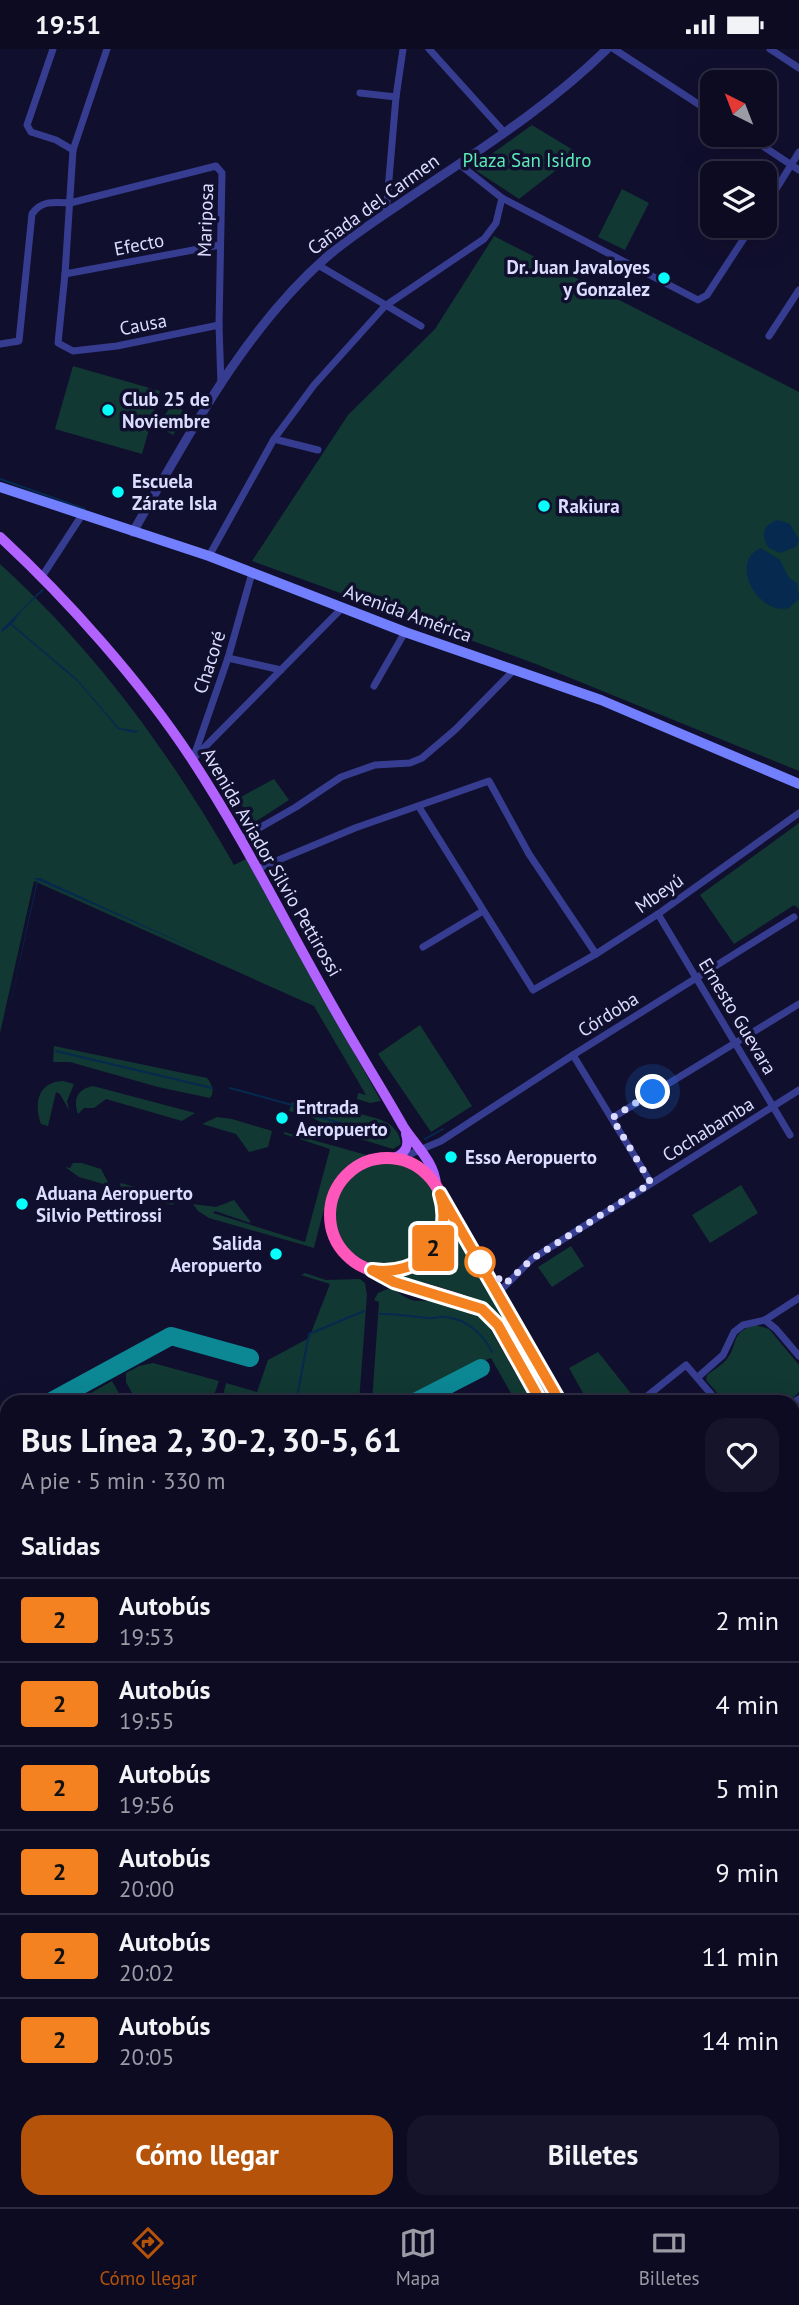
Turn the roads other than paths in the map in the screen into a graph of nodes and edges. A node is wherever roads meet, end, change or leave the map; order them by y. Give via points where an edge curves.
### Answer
1 (53, 49) edge
2 (107, 49) edge
3 (403, 49) edge
4 (429, 49) edge
5 (607, 49) edge
6 (614, 49) edge
7 (770, 49) edge
8 (799, 68) edge
9 (360, 93) dead end
10 (396, 97) junction
11 (700, 105) edge
12 (504, 132) junction
13 (764, 147) edge
14 (73, 150) junction
15 (799, 152) edge
16 (459, 164) junction
17 (795, 167) edge
18 (777, 191) edge
19 (502, 198) junction
20 (70, 203) junction
21 (386, 213) junction
22 (744, 238) edge
23 (220, 245) junction
24 (318, 265) junction
25 (65, 274) junction
26 (799, 290) edge
27 (385, 306) junction
28 (219, 325) junction
29 (421, 326) dead end
30 (769, 336) dead end
31 (0, 344) edge
32 (221, 385) junction
33 (274, 439) junction
34 (318, 450) dead end
35 (0, 487) edge
36 (82, 515) junction
37 (132, 532) junction
38 (0, 537) edge
39 (209, 556) junction
40 (252, 573) junction
41 (41, 578) junction
42 (343, 607) junction
43 (405, 632) junction
44 (228, 657) junction
45 (281, 670) junction
46 (514, 670) junction
47 (374, 685) dead end
48 (192, 760) junction
49 (799, 784) edge
50 (419, 807) junction
51 (799, 813) edge
52 (240, 839) junction
53 (257, 869) junction
54 (483, 911) junction
55 (658, 914) junction
56 (794, 917) dead end
57 (423, 947) dead end
58 (596, 954) junction
59 (697, 978) junction
60 (799, 1004) edge
61 (736, 1041) junction
62 (573, 1055) junction
63 (799, 1090) edge
64 (774, 1106) junction
65 (612, 1118) junction
66 (404, 1128) junction
67 (790, 1135) dead end
68 (441, 1141) junction
69 (421, 1151) junction
70 (395, 1159) junction
71 (431, 1169) junction
72 (651, 1183) junction
73 (438, 1189) junction
74 (372, 1270) junction
75 (498, 1293) junction
76 (799, 1298) edge
77 (765, 1320) junction
78 (799, 1356) edge
79 (698, 1377) junction
80 (537, 1395) edge
81 (556, 1395) edge
82 (648, 1395) edge
83 (712, 1395) edge

1 - 14 street via 27,125 31,132
2 - 14 street
3 - 10 street
4 - 12 street
5 - 12 street, Cañada del Carmen
6 - 11 street
7 - 8 street
9 - 10 street
10 - 21 street
12 - 16 street, Cañada del Carmen
13 - 17 street
14 - 20 street
15 - 17 street
16 - 19 street
16 - 21 street, Cañada del Carmen
17 - 18 street
19 - 22 street via 698,300 707,296
19 - 27 street via 496,223 484,239
20 - 23 street, Mariposa via 216,166 222,173
20 - 25 street
20 - 31 street via 40,204 32,214 19,341
21 - 24 street, Cañada del Carmen
23 - 25 street, Efecto
23 - 28 street, Mariposa
24 - 27 street
24 - 32 street, Cañada del Carmen via 285,300
25 - 28 street, Causa via 58,344 73,351
26 - 30 street
27 - 29 street
27 - 33 street via 314,385
28 - 32 street, Mariposa
32 - 37 street, Cañada del Carmen
33 - 34 street
33 - 39 street
35 - 36 main road, Avenida América
36 - 37 main road, Avenida América
36 - 41 street
37 - 39 main road, Avenida América
38 - 41 main road, Avenida Aviador Silvio Pettirossi
39 - 40 main road, Avenida América
40 - 42 main road, Avenida América
40 - 44 street, Chacoré
41 - 48 main road, Avenida Aviador Silvio Pettirossi via 125,671
42 - 43 main road, Avenida América
42 - 45 street
43 - 46 main road, Avenida América
43 - 47 street
44 - 45 street
44 - 48 street, Chacoré
45 - 48 street
46 - 49 main road, Avenida América via 613,705
46 - 52 street via 422,758 375,765 341,777
48 - 52 main road, Avenida Aviador Silvio Pettirossi
50 - 53 street
50 - 54 street
50 - 58 street via 489,782 529,854
51 - 55 street, Mbeyú
52 - 53 main road, Avenida Aviador Silvio Pettirossi
53 - 66 main road, Avenida Aviador Silvio Pettirossi
54 - 57 street
54 - 58 street, Mbeyú via 532,990
55 - 58 street, Mbeyú
55 - 59 street, Ernesto Guevara
56 - 59 street, Córdoba
59 - 61 street, Ernesto Guevara
59 - 62 street, Córdoba
60 - 61 street
61 - 64 street, Ernesto Guevara
61 - 65 street
62 - 65 street
62 - 68 street, Córdoba
63 - 64 street, Cochabamba
64 - 67 street, Ernesto Guevara
64 - 72 street, Cochabamba
65 - 72 street
66 - 69 main road, Avenida Aviador Silvio Pettirossi
66 - 70 main road via 407,1147
68 - 69 street, Córdoba
68 - 71 street via 431,1156
69 - 70 street, Córdoba
69 - 71 main road, Avenida Aviador Silvio Pettirossi
70 - 73 highway via 418,1167
70 - 74 highway via 376,1160 352,1171 342,1180 331,1205 337,1242 354,1262
71 - 73 main road, Avenida Aviador Silvio Pettirossi
72 - 75 street, Cochabamba via 532,1259
73 - 74 highway via 442,1230 427,1256 401,1270
73 - 75 highway, Avenida Aviador Silvio Pettirossi
74 - 80 highway via 394,1282 482,1309 498,1325
75 - 81 highway, Avenida Aviador Silvio Pettirossi
76 - 77 street
77 - 78 street
77 - 79 street via 750,1322 734,1332 723,1355
79 - 82 street via 690,1367 682,1366
79 - 83 street

